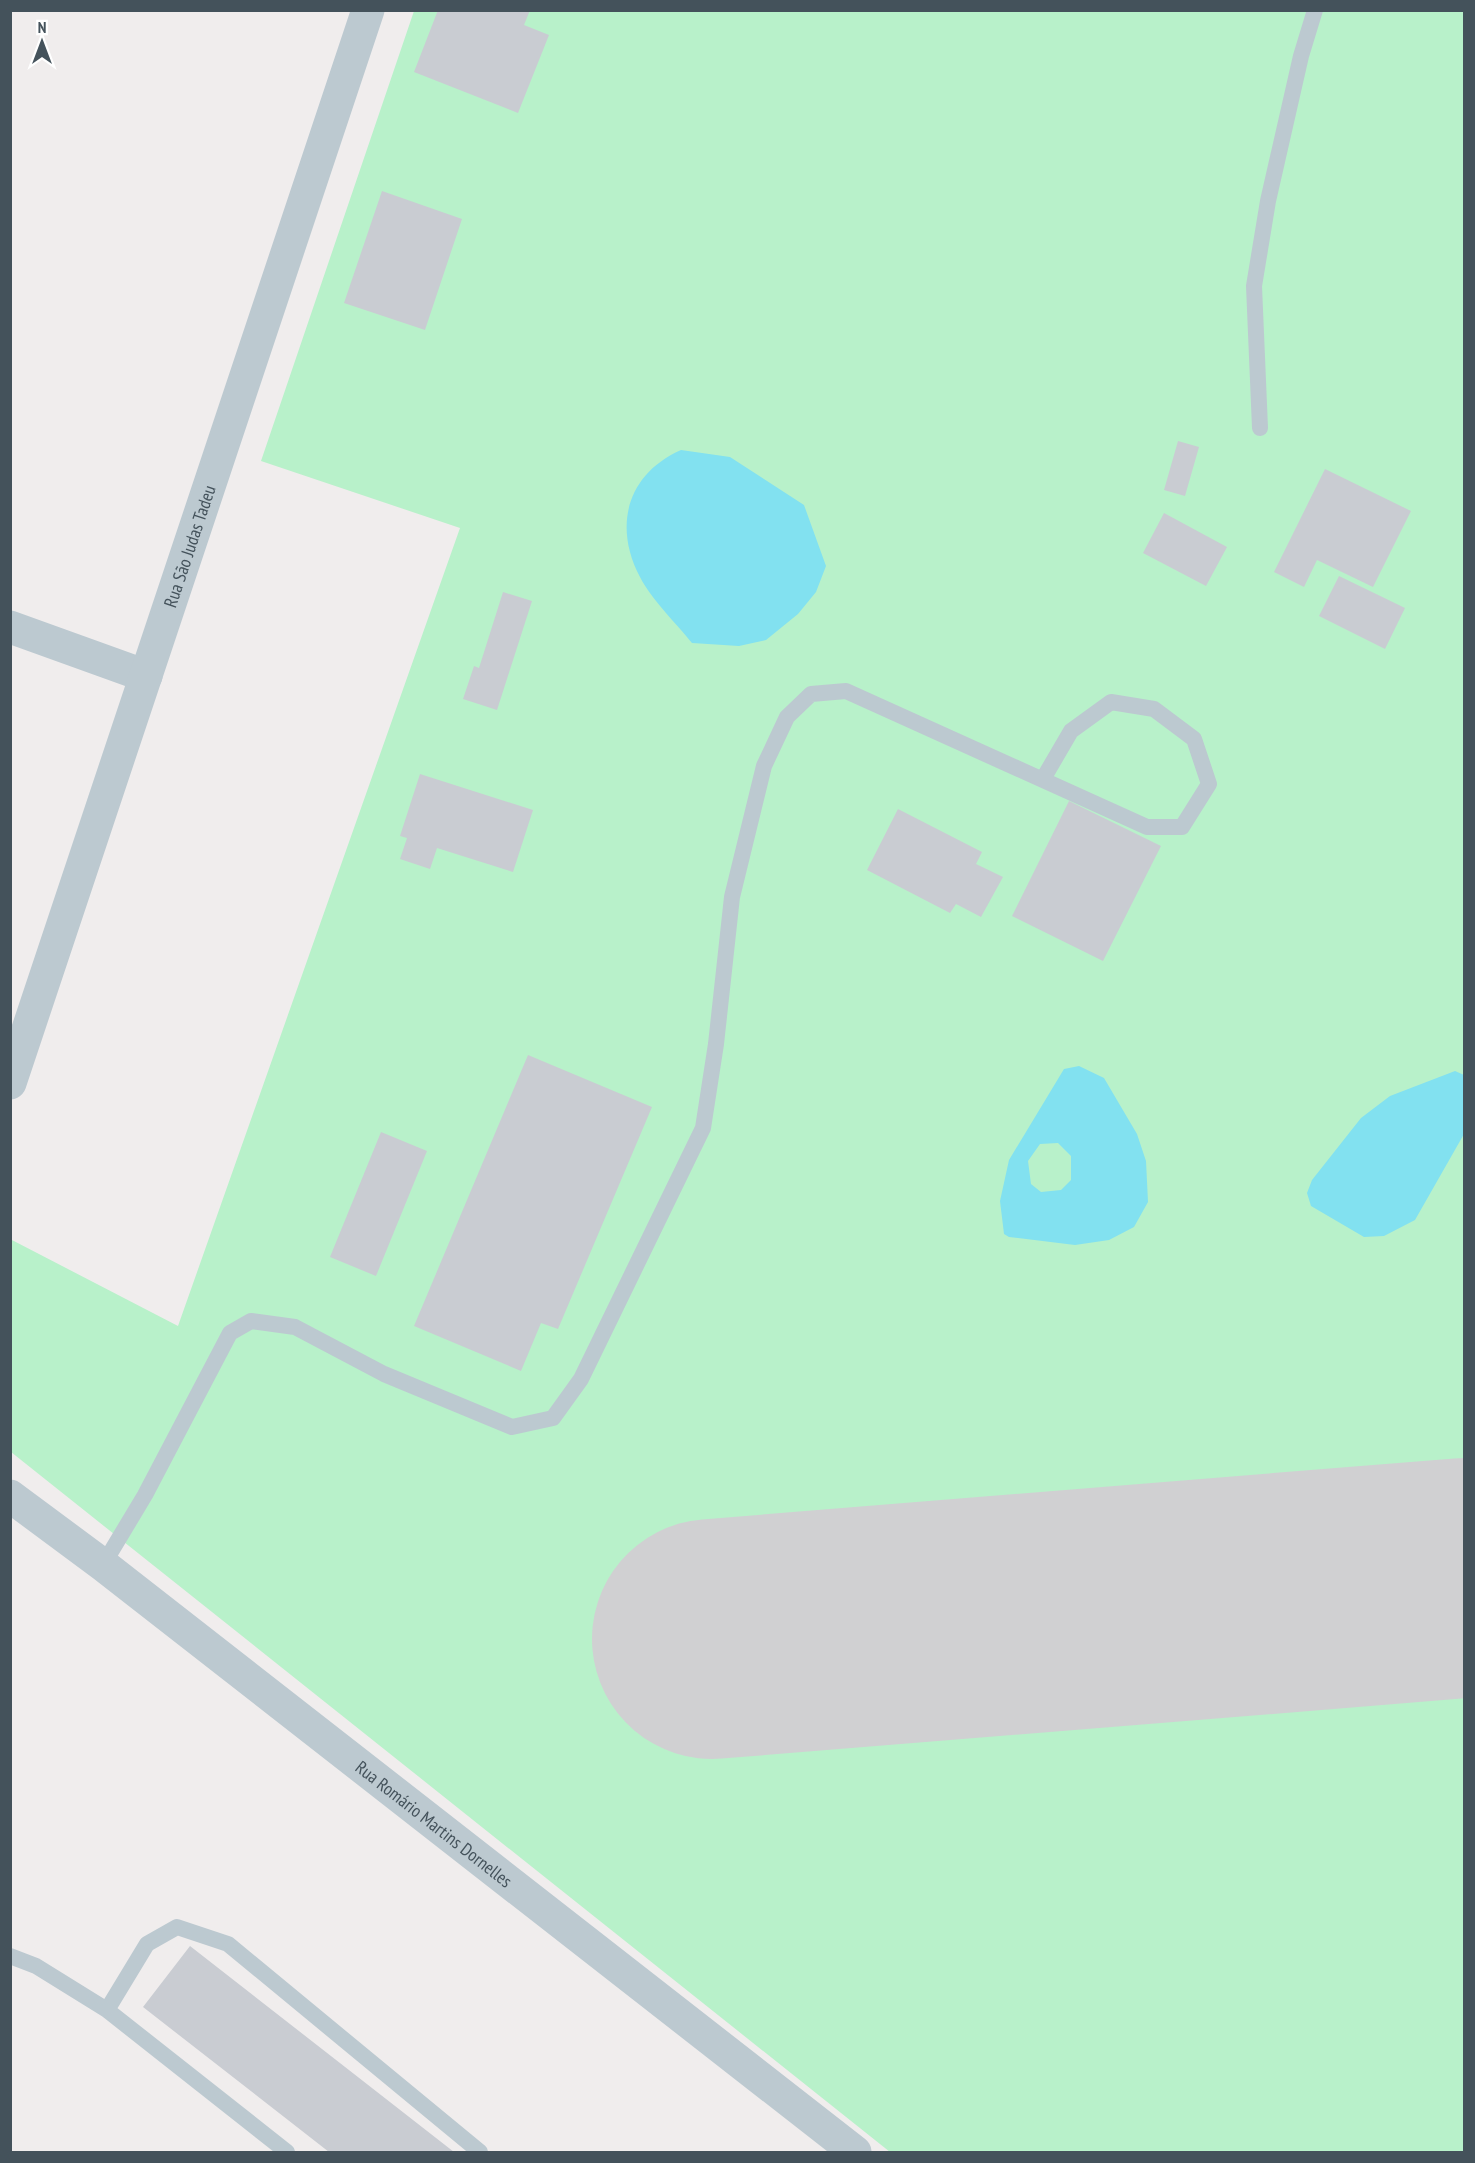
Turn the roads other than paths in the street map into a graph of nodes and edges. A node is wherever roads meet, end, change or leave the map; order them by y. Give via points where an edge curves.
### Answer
1 (368, 10) edge
2 (1315, 10) edge
3 (1260, 428) dead end
4 (10, 627) edge
5 (146, 676) junction
6 (1043, 779) junction
7 (10, 1083) edge
8 (10, 1496) edge
9 (103, 1565) junction
10 (10, 1956) edge
11 (107, 2010) junction
12 (287, 2152) edge
13 (480, 2152) edge
14 (855, 2152) edge

1 - 5 street, Rua São Judas Tadeu
2 - 3 lane via 1268,201 1254,286
4 - 5 street
5 - 7 street, Rua São Judas Tadeu
6 - 6 lane via 1147,827 1182,827 1209,784 1194,739 1155,709 1111,702 1071,731
6 - 9 lane via 846,691 811,694 787,717 764,766 732,897 703,1128 581,1379 553,1419 512,1427 384,1374 295,1327 250,1321 230,1333 145,1496
8 - 9 street, Rua Romário Martins Dornelles
9 - 14 street, Rua Romário Martins Dornelles
10 - 11 lane via 36,1966
11 - 12 lane
11 - 13 lane via 147,1944 177,1927 228,1944

